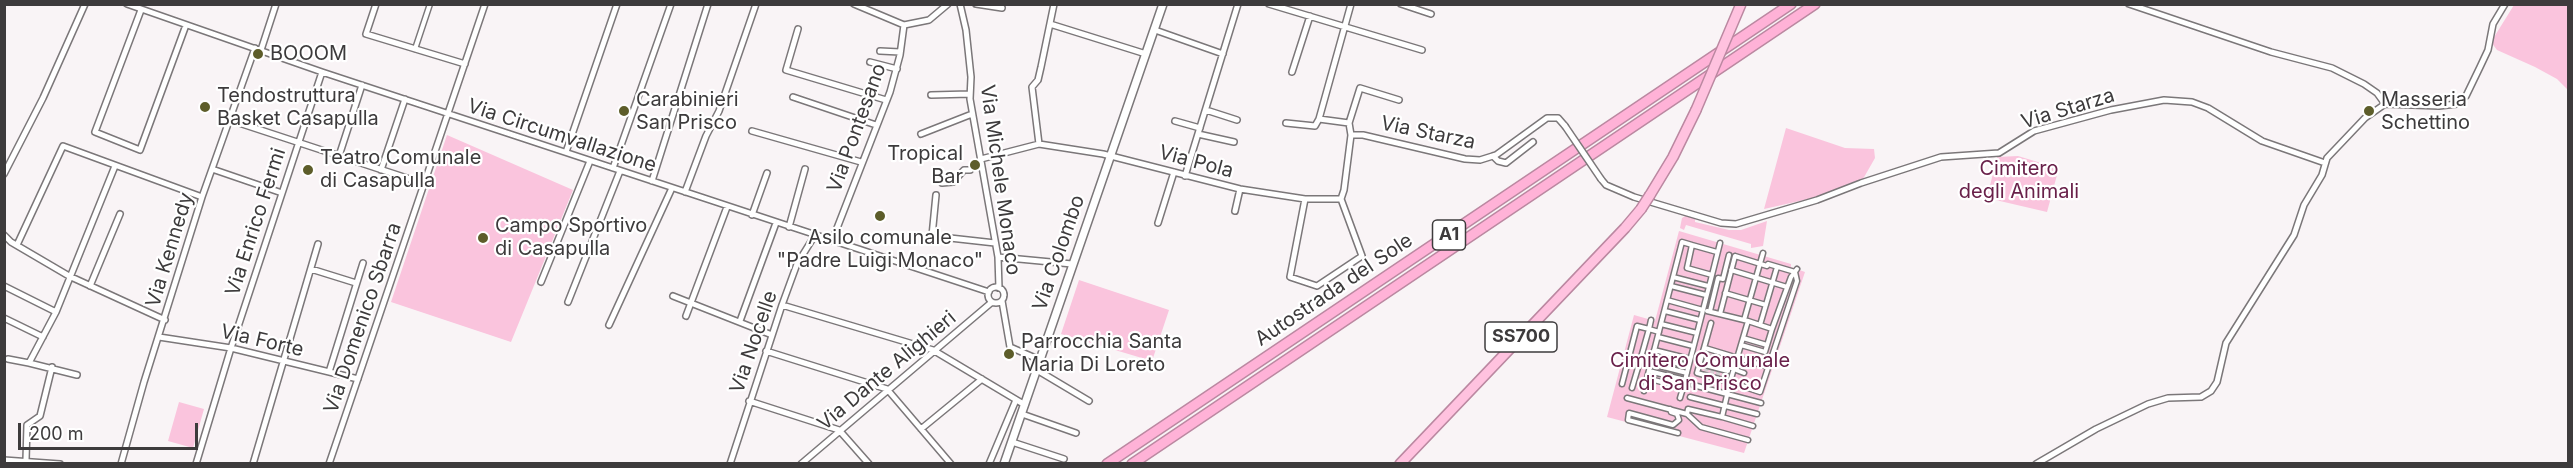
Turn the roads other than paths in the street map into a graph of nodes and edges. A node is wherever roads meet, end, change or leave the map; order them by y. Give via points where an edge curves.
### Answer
1 (85, 4) edge
2 (127, 4) edge
3 (276, 4) edge
4 (376, 4) edge
5 (430, 4) edge
6 (484, 4) edge
7 (617, 4) edge
8 (671, 4) edge
9 (708, 4) edge
10 (756, 4) edge
11 (854, 4) edge
12 (948, 4) edge
13 (960, 4) edge
14 (976, 4) edge
15 (1054, 4) edge
16 (1163, 4) edge
17 (1238, 4) edge
18 (1269, 4) edge
19 (1351, 4) edge
20 (1401, 4) edge
21 (1741, 4) edge
22 (1791, 4) edge
23 (1815, 4) edge
24 (2129, 4) edge
25 (2505, 4) edge
26 (1002, 8) dead end
27 (141, 10) junction
28 (1431, 14) dead end
29 (1310, 16) junction
30 (1050, 24) junction
31 (186, 25) junction
32 (904, 25) junction
33 (1345, 26) junction
34 (798, 29) dead end
35 (1155, 30) junction
36 (258, 49) junction
37 (415, 49) junction
38 (1422, 50) dead end
39 (880, 51) dead end
40 (900, 52) junction
41 (1146, 54) junction
42 (1223, 54) junction
43 (870, 62) dead end
44 (465, 64) junction
45 (897, 69) junction
46 (322, 72) junction
47 (1292, 72) dead end
48 (362, 85) junction
49 (970, 94) junction
50 (932, 95) dead end
51 (793, 97) dead end
52 (405, 99) junction
53 (886, 100) junction
54 (1399, 100) dead end
55 (2385, 104) junction
56 (1206, 110) junction
57 (449, 114) junction
58 (972, 114) junction
59 (1319, 119) junction
60 (230, 120) junction
61 (1237, 120) dead end
62 (1175, 122) dead end
63 (1286, 123) dead end
64 (1349, 123) junction
65 (876, 125) junction
66 (752, 131) dead end
67 (1199, 131) junction
68 (921, 134) dead end
69 (1351, 135) junction
70 (1234, 142) dead end
71 (1533, 142) dead end
72 (298, 143) junction
73 (1039, 144) junction
74 (566, 152) junction
75 (339, 156) junction
76 (1493, 156) junction
77 (1109, 157) junction
78 (981, 159) junction
79 (590, 161) junction
80 (861, 162) junction
81 (2325, 163) junction
82 (115, 166) junction
83 (612, 168) junction
84 (212, 169) junction
85 (805, 169) dead end
86 (381, 170) junction
87 (970, 170) tunnel mouth
88 (620, 171) junction
89 (1174, 172) junction
90 (767, 173) dead end
91 (4, 174) edge
92 (1185, 176) junction
93 (652, 181) junction
94 (942, 183) dead end
95 (425, 184) junction
96 (672, 188) junction
97 (1240, 189) junction
98 (685, 192) junction
99 (282, 193) junction
100 (936, 195) dead end
101 (202, 197) junction
102 (1341, 198) junction
103 (1305, 199) junction
104 (727, 207) junction
105 (1235, 211) dead end
106 (120, 214) dead end
107 (752, 215) junction
108 (776, 223) junction
109 (1158, 223) dead end
110 (789, 227) junction
111 (4, 235) edge
112 (814, 235) junction
113 (832, 241) junction
114 (995, 243) junction
115 (1720, 243) dead end
116 (318, 244) dead end
117 (17, 245) junction
118 (1692, 245) junction
119 (1718, 252) junction
120 (1763, 253) dead end
121 (1729, 255) dead end
122 (998, 257) junction
123 (363, 263) dead end
124 (1072, 264) junction
125 (1759, 264) junction
126 (1676, 265) junction
127 (1777, 267) junction
128 (1687, 268) junction
129 (311, 269) junction
130 (1731, 270) junction
131 (1796, 270) junction
132 (1712, 274) junction
133 (69, 276) junction
134 (1673, 277) junction
135 (1756, 277) junction
136 (541, 282) dead end
137 (1773, 282) junction
138 (356, 283) junction
139 (4, 286) edge
140 (90, 286) junction
141 (1671, 286) junction
142 (1708, 286) junction
143 (1787, 287) junction
144 (999, 288) junction
145 (989, 292) junction
146 (1725, 293) junction
147 (1706, 294) junction
148 (674, 296) dead end
149 (1667, 300) junction
150 (1749, 300) junction
151 (1002, 301) junction
152 (568, 302) dead end
153 (691, 302) junction
154 (992, 302) junction
155 (1766, 304) junction
156 (782, 305) junction
157 (1665, 311) junction
158 (1706, 311) junction
159 (56, 312) junction
160 (1720, 314) junction
161 (686, 316) dead end
162 (4, 318) edge
163 (165, 320) junction
164 (1651, 320) dead end
165 (1700, 320) junction
166 (740, 321) junction
167 (1746, 321) junction
168 (1711, 323) dead end
169 (1661, 324) junction
170 (609, 325) dead end
171 (1760, 325) junction
172 (1649, 329) junction
173 (1772, 329) junction
174 (1697, 333) junction
175 (1658, 334) junction
176 (771, 335) junction
177 (42, 337) junction
178 (159, 337) junction
179 (1743, 338) junction
180 (1741, 345) junction
181 (1767, 345) junction
182 (1693, 346) junction
183 (231, 348) junction
184 (1705, 348) junction
185 (933, 350) junction
186 (1654, 350) junction
187 (766, 351) junction
188 (1653, 357) junction
189 (1629, 358) junction
190 (1737, 358) junction
191 (8, 359) dead end
192 (1690, 359) junction
193 (1040, 360) junction
194 (1640, 361) junction
195 (1704, 361) junction
196 (283, 362) junction
197 (29, 363) junction
198 (1651, 363) junction
199 (1688, 366) junction
200 (1768, 367) junction
201 (52, 368) junction
202 (1037, 370) junction
203 (1734, 370) junction
204 (1649, 371) junction
205 (329, 372) junction
206 (1687, 373) junction
207 (1744, 373) dead end
208 (77, 375) dead end
209 (1647, 378) junction
210 (358, 379) junction
211 (982, 380) junction
212 (1685, 380) junction
213 (1730, 382) junction
214 (1622, 384) dead end
215 (1694, 385) dead end
216 (1632, 388) dead end
217 (1683, 388) junction
218 (887, 389) junction
219 (1644, 391) dead end
220 (1727, 394) junction
221 (1690, 397) dead end
222 (1627, 398) dead end
223 (1680, 398) dead end
224 (1016, 399) junction
225 (749, 401) junction
226 (1089, 401) dead end
227 (1761, 403) dead end
228 (1025, 405) junction
229 (1725, 406) junction
230 (1670, 409) junction
231 (1022, 414) junction
232 (1687, 414) junction
233 (1757, 414) dead end
234 (1722, 417) junction
235 (1753, 426) dead end
236 (921, 429) junction
237 (839, 430) junction
238 (1076, 433) dead end
239 (1678, 433) dead end
240 (1748, 440) dead end
241 (1012, 442) junction
242 (1065, 459) dead end
243 (4, 460) edge
244 (26, 460) junction
245 (14, 462) edge
246 (198, 463) edge
247 (60, 464) edge
248 (121, 464) edge
249 (253, 464) edge
250 (329, 464) edge
251 (730, 464) edge
252 (801, 464) edge
253 (869, 464) edge
254 (951, 464) edge
255 (988, 464) edge
256 (1004, 464) edge
257 (1107, 464) edge
258 (1132, 464) edge
259 (1400, 464) edge
260 (2036, 464) edge

1 - 91 street
2 - 27 street, Via Circumvallazione
3 - 36 street, Via Kennedy
4 - 37 street via 366,34
5 - 37 street
6 - 44 street, Via Domenico Sbarra
7 - 74 street
8 - 83 street
9 - 93 street
10 - 98 street via 719,111
11 - 32 street
12 - 32 street via 929,20
13 - 49 street, Via Michele Monaco via 966,30
14 - 26 street
15 - 30 street
16 - 35 street, Via Colombo
17 - 42 street
18 - 29 street
19 - 33 street
20 - 28 street
21 - 259 highway, SS700, bridge via 1673,158 1641,209
22 - 257 highway, Autostrada del Sole / A1
23 - 258 highway, Autostrada del Sole / A1
24 - 55 street via 2340,71 2377,93
25 - 55 street via 2493,24 2488,50 2466,96 2457,104
27 - 31 street, Via Circumvallazione
27 - 31 street via 95,132 140,150
29 - 33 street
29 - 47 street
30 - 41 street
30 - 73 street via 1038,80 1032,87
31 - 36 street, Via Circumvallazione
32 - 40 street, Via Pontesano
33 - 38 street
33 - 59 street
34 - 53 street via 786,70
35 - 41 street, Via Colombo
35 - 42 street
36 - 46 street, Via Circumvallazione
36 - 60 street, Via Kennedy
37 - 44 street
39 - 40 street
40 - 45 street, Via Pontesano
41 - 77 street, Via Colombo
42 - 56 street
43 - 45 street
44 - 57 street, Via Domenico Sbarra
45 - 53 street, Via Pontesano
46 - 48 street, Via Circumvallazione
46 - 72 street, Via Enrico Fermi
48 - 52 street, Via Circumvallazione
48 - 75 street
49 - 50 street
49 - 58 street, Via Michele Monaco
51 - 65 street
52 - 57 street, Via Circumvallazione
52 - 86 street
53 - 65 street, Via Pontesano
54 - 64 street via 1360,88
55 - 81 street via 2357,125
56 - 61 street
56 - 67 street
57 - 74 street, Via Circumvallazione
57 - 95 street, Via Domenico Sbarra
58 - 68 street
58 - 78 street, Via Michele Monaco
59 - 63 street via 1315,126
59 - 64 street
60 - 72 street
60 - 84 street, Via Kennedy
62 - 67 street
64 - 69 street
65 - 80 street, Via Pontesano
66 - 80 street
67 - 70 street
67 - 92 street
69 - 76 street, Via Starza via 1465,159
69 - 102 street
71 - 76 street via 1506,163
72 - 75 street
72 - 99 street, Via Enrico Fermi
73 - 77 street, Via Pola
73 - 78 street, Via Pola
74 - 79 street, Via Circumvallazione
75 - 86 street
76 - 81 street, Via Starza, bridge via 1547,118 1558,118 1606,185 1634,197 1736,224 1941,157 1999,153 2034,131 2164,100 2192,102 2208,108 2262,141
77 - 89 street, Via Pola
77 - 124 street, Via Colombo
78 - 114 street, Via Michele Monaco
79 - 83 street, Via Circumvallazione
79 - 136 street
80 - 113 street, Via Pontesano
81 - 260 street via 2294,236 2226,343 2211,392 2201,397 2168,398 2148,404
82 - 101 street
82 - 117 street via 63,146
82 - 133 street
83 - 88 street, Via Circumvallazione
84 - 99 street
84 - 101 street, Via Kennedy
85 - 110 street
86 - 95 street
87 - 94 street via 964,170 953,182
88 - 93 street, Via Circumvallazione
88 - 152 street
89 - 92 street, Via Pola
89 - 109 street
90 - 107 street
92 - 97 street, Via Pola
93 - 96 street, Via Circumvallazione
95 - 210 street, Via Domenico Sbarra
96 - 98 street, Via Circumvallazione
96 - 170 street
97 - 103 street, Via Pola
97 - 105 street
98 - 104 street, Via Circumvallazione
99 - 183 street, Via Enrico Fermi
100 - 114 street via 932,236
101 - 163 street, Via Kennedy
102 - 103 street, Via Pola
102 - 103 street via 1362,256 1317,286 1290,278
104 - 107 street, Via Circumvallazione
104 - 153 street
106 - 140 street
107 - 108 street, Via Circumvallazione
108 - 110 street, Via Circumvallazione
108 - 166 street
110 - 112 street, Via Circumvallazione
111 - 117 street
112 - 113 street, Via Circumvallazione
112 - 156 street, Via Nocelle via 797,264
113 - 145 street, Via Circumvallazione
114 - 122 street, Via Michele Monaco
115 - 119 street
116 - 129 street
117 - 133 street
118 - 119 street
118 - 126 street via 1682,242
118 - 128 street
119 - 132 street
120 - 125 street
121 - 158 street via 1723,279 1718,278
122 - 124 street
122 - 144 street, Via Michele Monaco
123 - 138 street
124 - 193 street, Via Colombo
125 - 127 street
125 - 130 street via 1735,256
125 - 135 street
126 - 128 street
126 - 134 street
127 - 131 street
127 - 137 street
128 - 132 street
129 - 138 street
129 - 196 street
130 - 135 street
130 - 146 street
131 - 143 street
131 - 200 street via 1797,281
132 - 142 street
133 - 140 street
133 - 159 street
134 - 141 street
134 - 142 street
135 - 137 street
135 - 150 street
137 - 143 street
137 - 155 street
138 - 205 street
139 - 159 street
140 - 163 street
141 - 147 street
141 - 149 street
142 - 147 street
143 - 173 street
144 - 145 street
144 - 151 street via 1004,294
145 - 154 street
146 - 150 street
146 - 160 street
147 - 158 street
148 - 153 street
149 - 157 street
149 - 158 street
150 - 155 street
150 - 167 street
151 - 154 street
151 - 193 street via 1010,347
153 - 161 street
153 - 166 street
154 - 185 street, Via Dante Alighieri
155 - 171 street
156 - 176 street, Via Nocelle
156 - 185 street
157 - 165 street
157 - 169 street
158 - 160 street
158 - 165 street
159 - 177 street
160 - 167 street
162 - 177 street
163 - 178 street, Via Kennedy
164 - 172 street
165 - 174 street
166 - 176 street
167 - 171 street
167 - 179 street
168 - 184 street
169 - 174 street
169 - 175 street
171 - 173 street
172 - 175 street
172 - 189 street via 1637,326
172 - 194 street
173 - 181 street
174 - 182 street
175 - 182 street
175 - 186 street
176 - 187 street, Via Nocelle
177 - 197 street
178 - 183 street, Via Forte
178 - 248 street, Via Kennedy
179 - 180 street
179 - 181 street
180 - 181 street via 1765,352
180 - 190 street
182 - 192 street
183 - 196 street, Via Forte
183 - 246 street, Via Enrico Fermi
184 - 190 street
184 - 195 street
185 - 211 street
185 - 218 street, Via Dante Alighieri
186 - 188 street
186 - 192 street
187 - 218 street
187 - 225 street, Via Nocelle
188 - 198 street
188 - 199 street
189 - 194 street
189 - 214 street
190 - 200 street
190 - 203 street
191 - 197 street
192 - 199 street
193 - 202 street, Via Colombo
194 - 198 street
194 - 216 street
195 - 203 street via 1706,365
195 - 213 street via 1695,374
196 - 205 street, Via Forte
196 - 249 street
197 - 201 street
198 - 204 street
198 - 206 street
199 - 206 street
200 - 213 street via 1760,392
201 - 208 street
201 - 244 street via 40,416 27,425
202 - 226 street
202 - 228 street, Via Colombo
203 - 207 street
203 - 213 street
204 - 209 street
204 - 212 street
205 - 210 street, Via Forte
206 - 212 street
209 - 217 street
209 - 219 street
210 - 250 street, Via Domenico Sbarra
211 - 224 street
211 - 236 street
212 - 217 street
213 - 220 street
215 - 220 street
217 - 223 street
218 - 236 street
218 - 237 street, Via Dante Alighieri
220 - 227 street
220 - 229 street
221 - 229 street
222 - 230 street
224 - 228 street
224 - 255 street
225 - 237 street
225 - 251 street, Via Nocelle
228 - 231 street, Via Colombo
229 - 233 street
229 - 234 street
230 - 232 street
230 - 239 street via 1679,420 1673,425 1629,413 1628,420
231 - 238 street
231 - 241 street, Via Colombo
232 - 234 street via 1688,409
232 - 240 street via 1701,427
234 - 235 street
236 - 254 street
237 - 252 street, Via Dante Alighieri
237 - 253 street
241 - 242 street
241 - 256 street, Via Colombo
243 - 245 street
244 - 245 street
244 - 247 street

